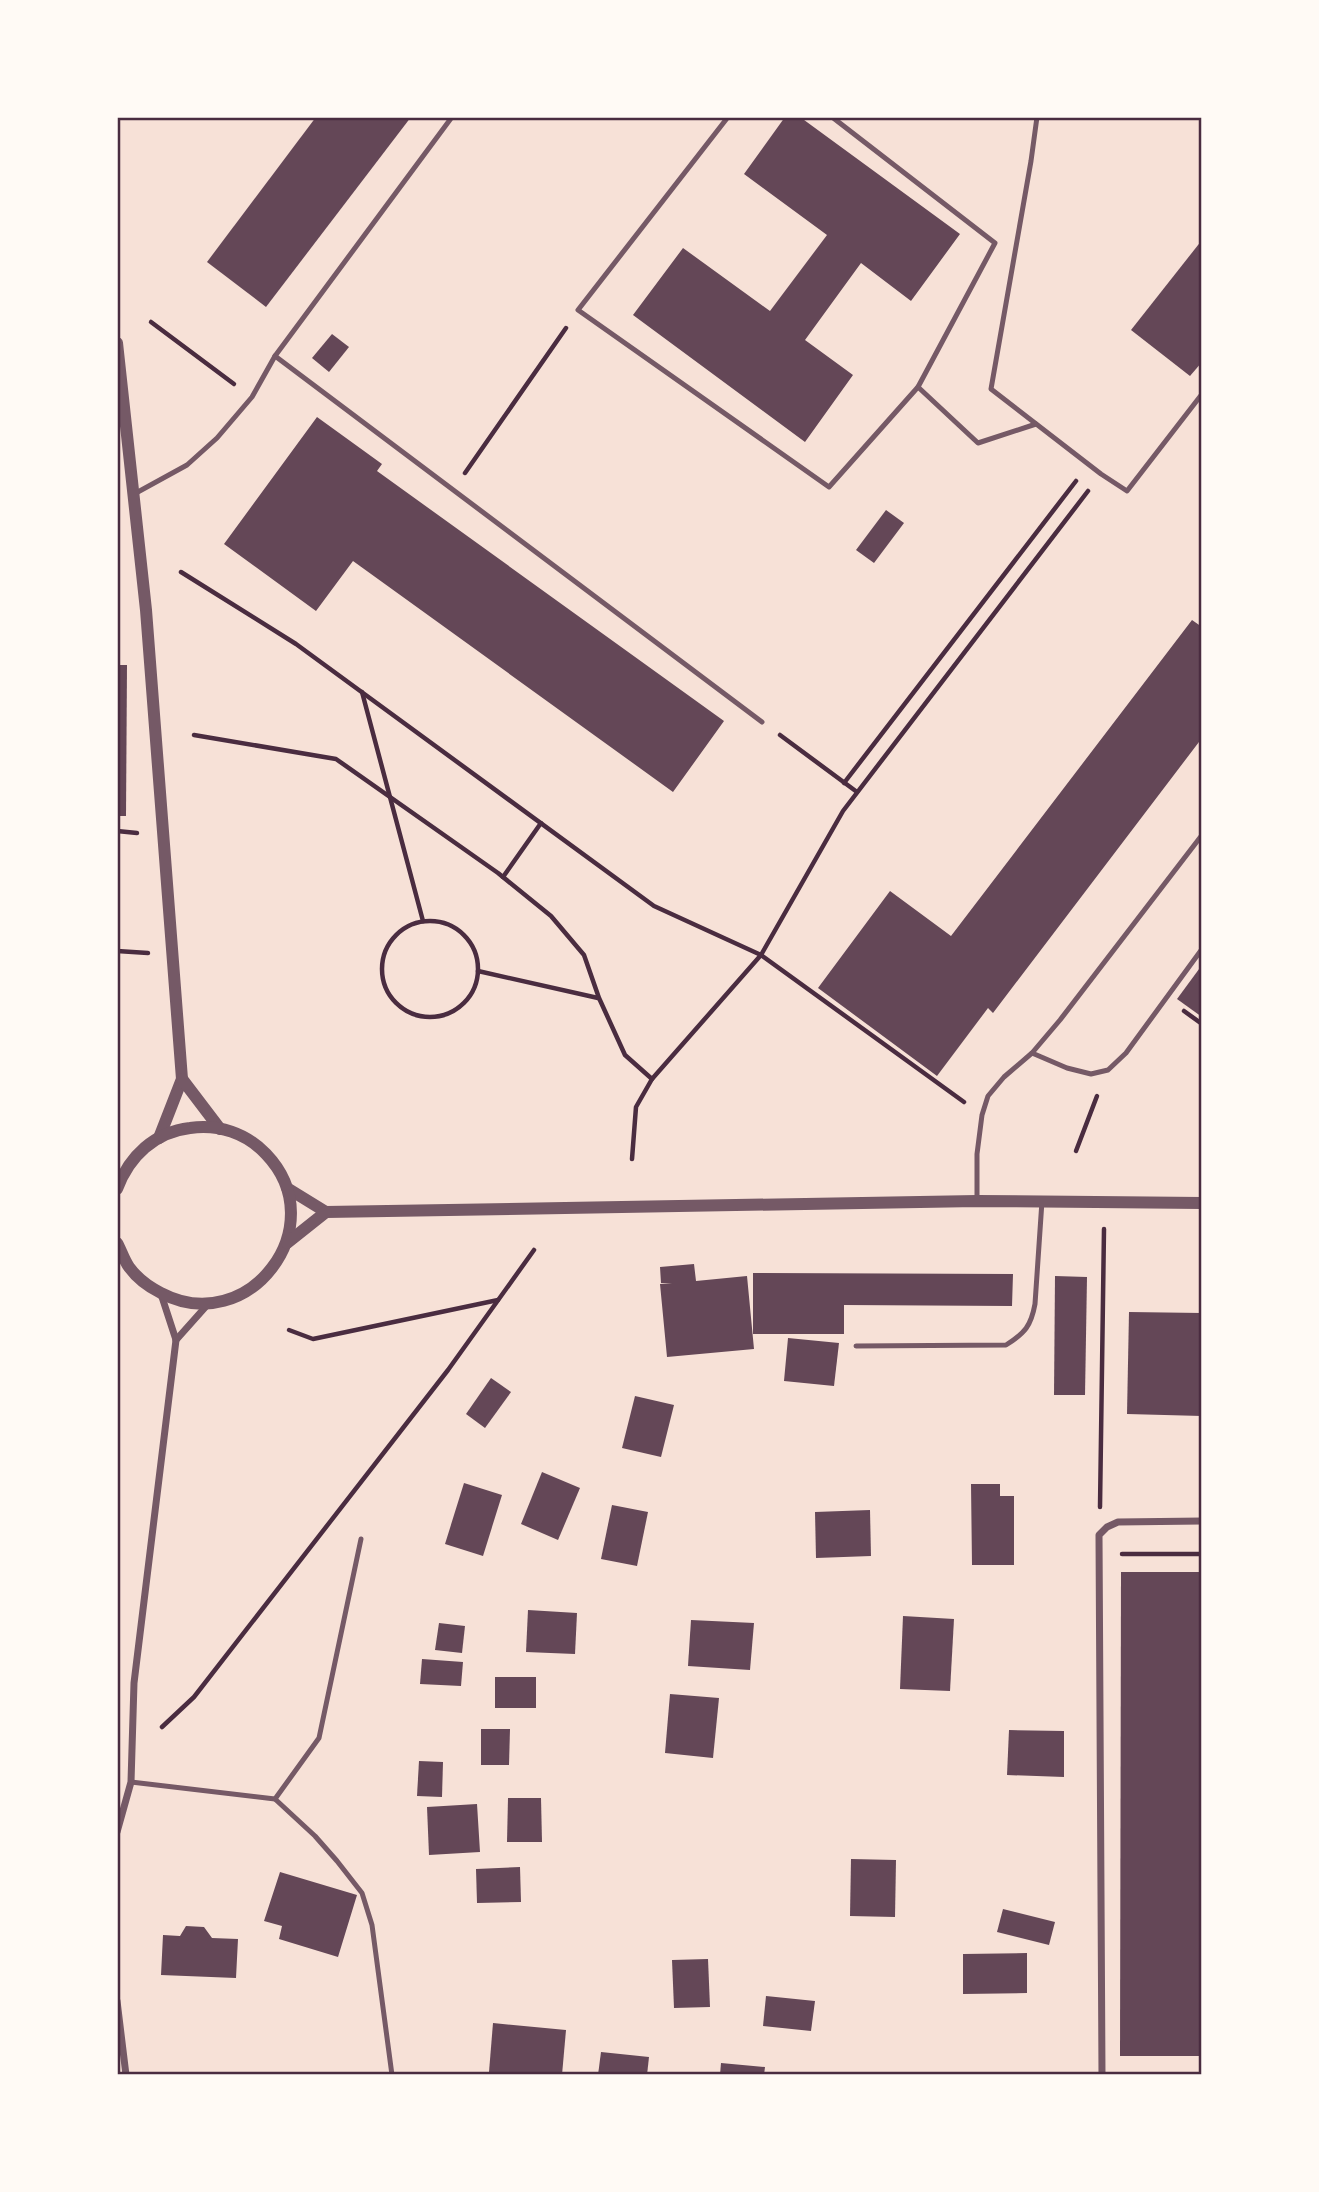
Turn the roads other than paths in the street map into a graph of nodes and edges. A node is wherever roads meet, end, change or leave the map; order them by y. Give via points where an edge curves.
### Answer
1 (452, 117) edge
2 (728, 117) edge
3 (832, 117) edge
4 (1037, 117) edge
5 (117, 342) edge
6 (275, 356) junction
7 (918, 387) junction
8 (1202, 394) edge
9 (1037, 424) junction
10 (134, 495) junction
11 (762, 722) road end
12 (1202, 835) edge
13 (1202, 949) edge
14 (1032, 1053) junction
15 (182, 1079) junction
16 (220, 1129) junction
17 (159, 1138) junction
18 (287, 1188) junction
19 (117, 1189) edge
20 (977, 1201) junction
21 (1042, 1201) junction
22 (1202, 1203) edge
23 (326, 1212) junction
24 (117, 1243) edge
25 (287, 1243) junction
26 (161, 1293) junction
27 (209, 1303) junction
28 (176, 1340) junction
29 (856, 1346) dead end
30 (1202, 1521) edge
31 (362, 1539) dead end
32 (131, 1782) junction
33 (275, 1799) junction
34 (117, 1832) edge
35 (117, 2001) edge
36 (126, 2075) edge
37 (392, 2075) edge
38 (1102, 2075) edge

1 - 6 lane
2 - 7 lane via 578,310 829,486
3 - 7 lane via 995,243
4 - 9 lane via 991,389
5 - 10 street
6 - 10 lane via 252,397 217,438 187,465
6 - 11 lane
7 - 9 lane via 978,443
8 - 9 lane via 1127,491
10 - 15 street
12 - 14 lane
13 - 14 lane via 1126,1053 1108,1070 1091,1074
14 - 20 lane via 988,1096 977,1154
15 - 16 street
15 - 17 street
16 - 17 street via 175,1129
16 - 18 street via 256,1143 275,1163
17 - 19 street via 131,1162
18 - 23 street
18 - 25 street via 292,1216
20 - 21 street
20 - 23 street
21 - 22 street
21 - 29 lane via 1035,1304 1032,1321 1022,1335 1006,1345
23 - 25 street
24 - 26 street via 129,1267
25 - 27 street via 274,1268 254,1288
26 - 27 street via 173,1300
26 - 28 street
27 - 28 street
28 - 32 street via 134,1683
30 - 38 street via 1118,1522 1099,1535
31 - 33 lane via 320,1738
32 - 33 lane
32 - 34 street
33 - 37 lane via 315,1836 362,1894 372,1925
35 - 36 street

